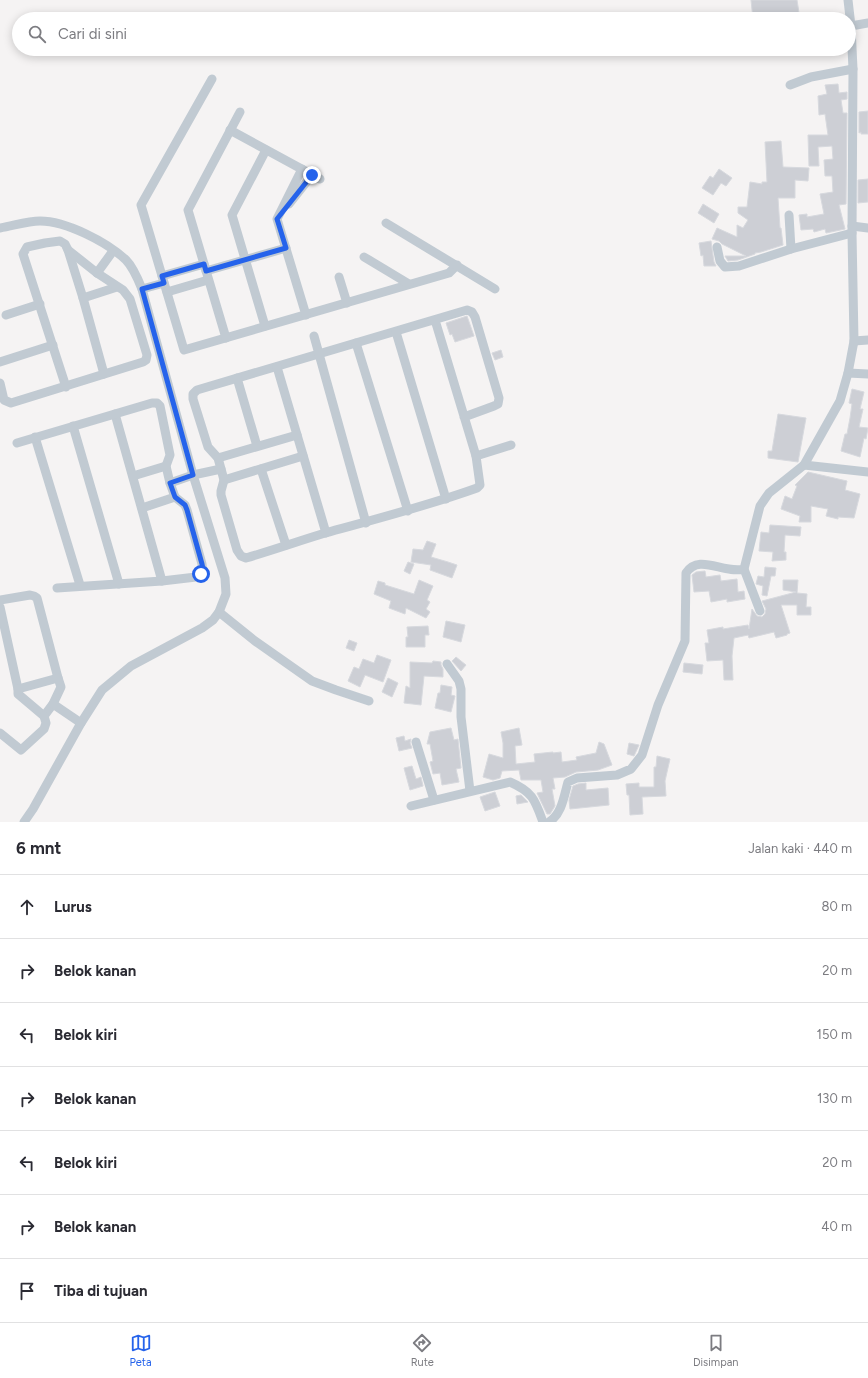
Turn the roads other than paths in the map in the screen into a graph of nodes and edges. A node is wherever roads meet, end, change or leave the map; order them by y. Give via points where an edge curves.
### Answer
1 (848, 0) edge
2 (849, 12) edge
3 (868, 23) edge
4 (856, 25) edge
5 (852, 56) edge
6 (852, 69) junction
7 (212, 79) dead end
8 (790, 85) dead end
9 (240, 112) dead end
10 (230, 130) junction
11 (266, 150) junction
12 (302, 169) junction
13 (312, 175) junction
14 (320, 179) dead end
15 (789, 215) dead end
16 (277, 219) junction
17 (386, 223) dead end
18 (0, 228) edge
19 (868, 228) edge
20 (852, 230) junction
21 (717, 247) dead end
22 (286, 248) junction
23 (791, 249) junction
24 (68, 250) junction
25 (113, 251) junction
26 (364, 257) dead end
27 (246, 260) junction
28 (457, 265) junction
29 (206, 272) junction
30 (97, 273) junction
31 (339, 277) dead end
32 (164, 283) junction
33 (409, 284) junction
34 (117, 287) junction
35 (142, 289) junction
36 (496, 289) dead end
37 (83, 298) junction
38 (347, 302) junction
39 (40, 304) junction
40 (306, 314) junction
41 (6, 316) dead end
42 (435, 320) junction
43 (266, 326) junction
44 (396, 332) junction
45 (314, 336) dead end
46 (226, 338) junction
47 (854, 340) junction
48 (868, 340) edge
49 (356, 343) junction
50 (53, 345) junction
51 (318, 354) junction
52 (0, 362) edge
53 (277, 367) junction
54 (848, 373) junction
55 (104, 374) junction
56 (868, 374) edge
57 (237, 378) junction
58 (0, 383) edge
59 (66, 386) junction
60 (115, 414) junction
61 (464, 417) junction
62 (74, 426) junction
63 (297, 435) junction
64 (35, 437) junction
65 (17, 443) dead end
66 (511, 445) dead end
67 (257, 446) junction
68 (303, 456) junction
69 (476, 456) junction
70 (218, 458) junction
71 (804, 465) junction
72 (166, 466) junction
73 (221, 469) junction
74 (261, 469) junction
75 (868, 472) edge
76 (193, 475) junction
77 (133, 476) junction
78 (224, 480) junction
79 (170, 483) junction
80 (175, 497) junction
81 (446, 499) junction
82 (142, 508) junction
83 (408, 511) junction
84 (366, 523) junction
85 (326, 533) junction
86 (286, 545) junction
87 (744, 569) junction
88 (162, 581) junction
89 (119, 584) junction
90 (80, 586) junction
91 (57, 588) dead end
92 (0, 600) edge
93 (0, 607) edge
94 (760, 611) dead end
95 (219, 612) junction
96 (4, 645) edge
97 (447, 664) dead end
98 (58, 678) junction
99 (18, 689) junction
100 (369, 702) dead end
101 (53, 704) junction
102 (44, 716) junction
103 (81, 723) junction
104 (0, 732) edge
105 (416, 742) dead end
106 (470, 791) junction
107 (434, 800) junction
108 (411, 806) dead end
109 (24, 822) edge
110 (543, 822) edge
111 (549, 822) edge

1 - 2 street
3 - 4 street
5 - 6 street
6 - 8 street via 811,77
6 - 20 street
7 - 32 street via 141,205
9 - 10 street
10 - 11 street
10 - 29 street via 188,210
11 - 12 street
11 - 27 street via 232,215
12 - 13 street
12 - 16 street
13 - 14 street
13 - 16 street
15 - 23 street
16 - 22 street
17 - 28 street
18 - 25 street via 40,221 71,227
19 - 20 street
20 - 23 street
20 - 47 street
21 - 23 street via 720,261 725,267 739,266
22 - 27 street
22 - 40 street
24 - 30 street
24 - 37 street
24 - 39 street via 60,241 27,247 24,251
25 - 30 street
25 - 35 street via 127,260
26 - 33 street
27 - 29 street
27 - 43 street
28 - 33 street via 449,273
28 - 36 street
29 - 32 street
29 - 32 street
29 - 46 street
30 - 34 street
31 - 38 street
32 - 35 street
32 - 46 street via 184,350
33 - 38 street
34 - 37 street
34 - 55 street via 124,290 130,298 147,355 143,362
35 - 76 street
37 - 55 street
38 - 40 street
39 - 41 street
39 - 50 street
40 - 43 street
42 - 44 street
42 - 61 street
42 - 61 street via 467,310 475,317 480,332 499,398 498,404
43 - 46 street
44 - 49 street
44 - 81 street
45 - 51 street
47 - 48 street
47 - 54 street
49 - 51 street
49 - 83 street
50 - 52 street
50 - 59 street
51 - 53 street
51 - 84 street
53 - 57 street
53 - 63 street
54 - 56 street
54 - 71 street via 840,402
55 - 59 street
57 - 67 street
57 - 70 street via 197,390 194,394 193,399 208,448
58 - 59 street via 4,400 11,403
60 - 62 street
60 - 72 street via 157,402 170,455
60 - 77 street
61 - 69 street
62 - 64 street
62 - 89 street
63 - 67 street
63 - 68 street
64 - 65 street
64 - 90 street
66 - 69 street
67 - 70 street
68 - 74 street
68 - 85 street
69 - 81 street via 480,485
70 - 73 street
71 - 75 street
71 - 87 street via 769,493 760,506
72 - 77 street
72 - 79 street
73 - 76 street
73 - 78 street
74 - 78 street
74 - 86 street
76 - 79 street
76 - 95 street via 225,578 226,594
77 - 82 street
78 - 86 street via 221,496 241,556 246,558
79 - 80 street
80 - 82 street
80 - 88 street via 187,510 203,569 196,577
81 - 83 street
82 - 88 street
83 - 84 street
84 - 85 street
85 - 86 street
87 - 94 street
87 - 111 street via 728,569 699,563 690,566 686,573 685,641 658,705 642,755 631,769 617,775 577,778 568,782 559,811
88 - 89 street
89 - 90 street
90 - 91 street
92 - 98 street via 30,595 37,598
93 - 96 street
95 - 100 street via 312,681
95 - 103 street via 202,628 131,666 117,677 102,690
96 - 99 street
97 - 106 street via 459,681 461,689 461,717
98 - 99 street
98 - 101 street via 61,687
99 - 102 street via 18,694
101 - 102 street
101 - 103 street
102 - 104 street via 44,729 21,750
103 - 109 street
105 - 107 street
106 - 107 street
106 - 110 street via 510,782 524,788 532,796
107 - 108 street

